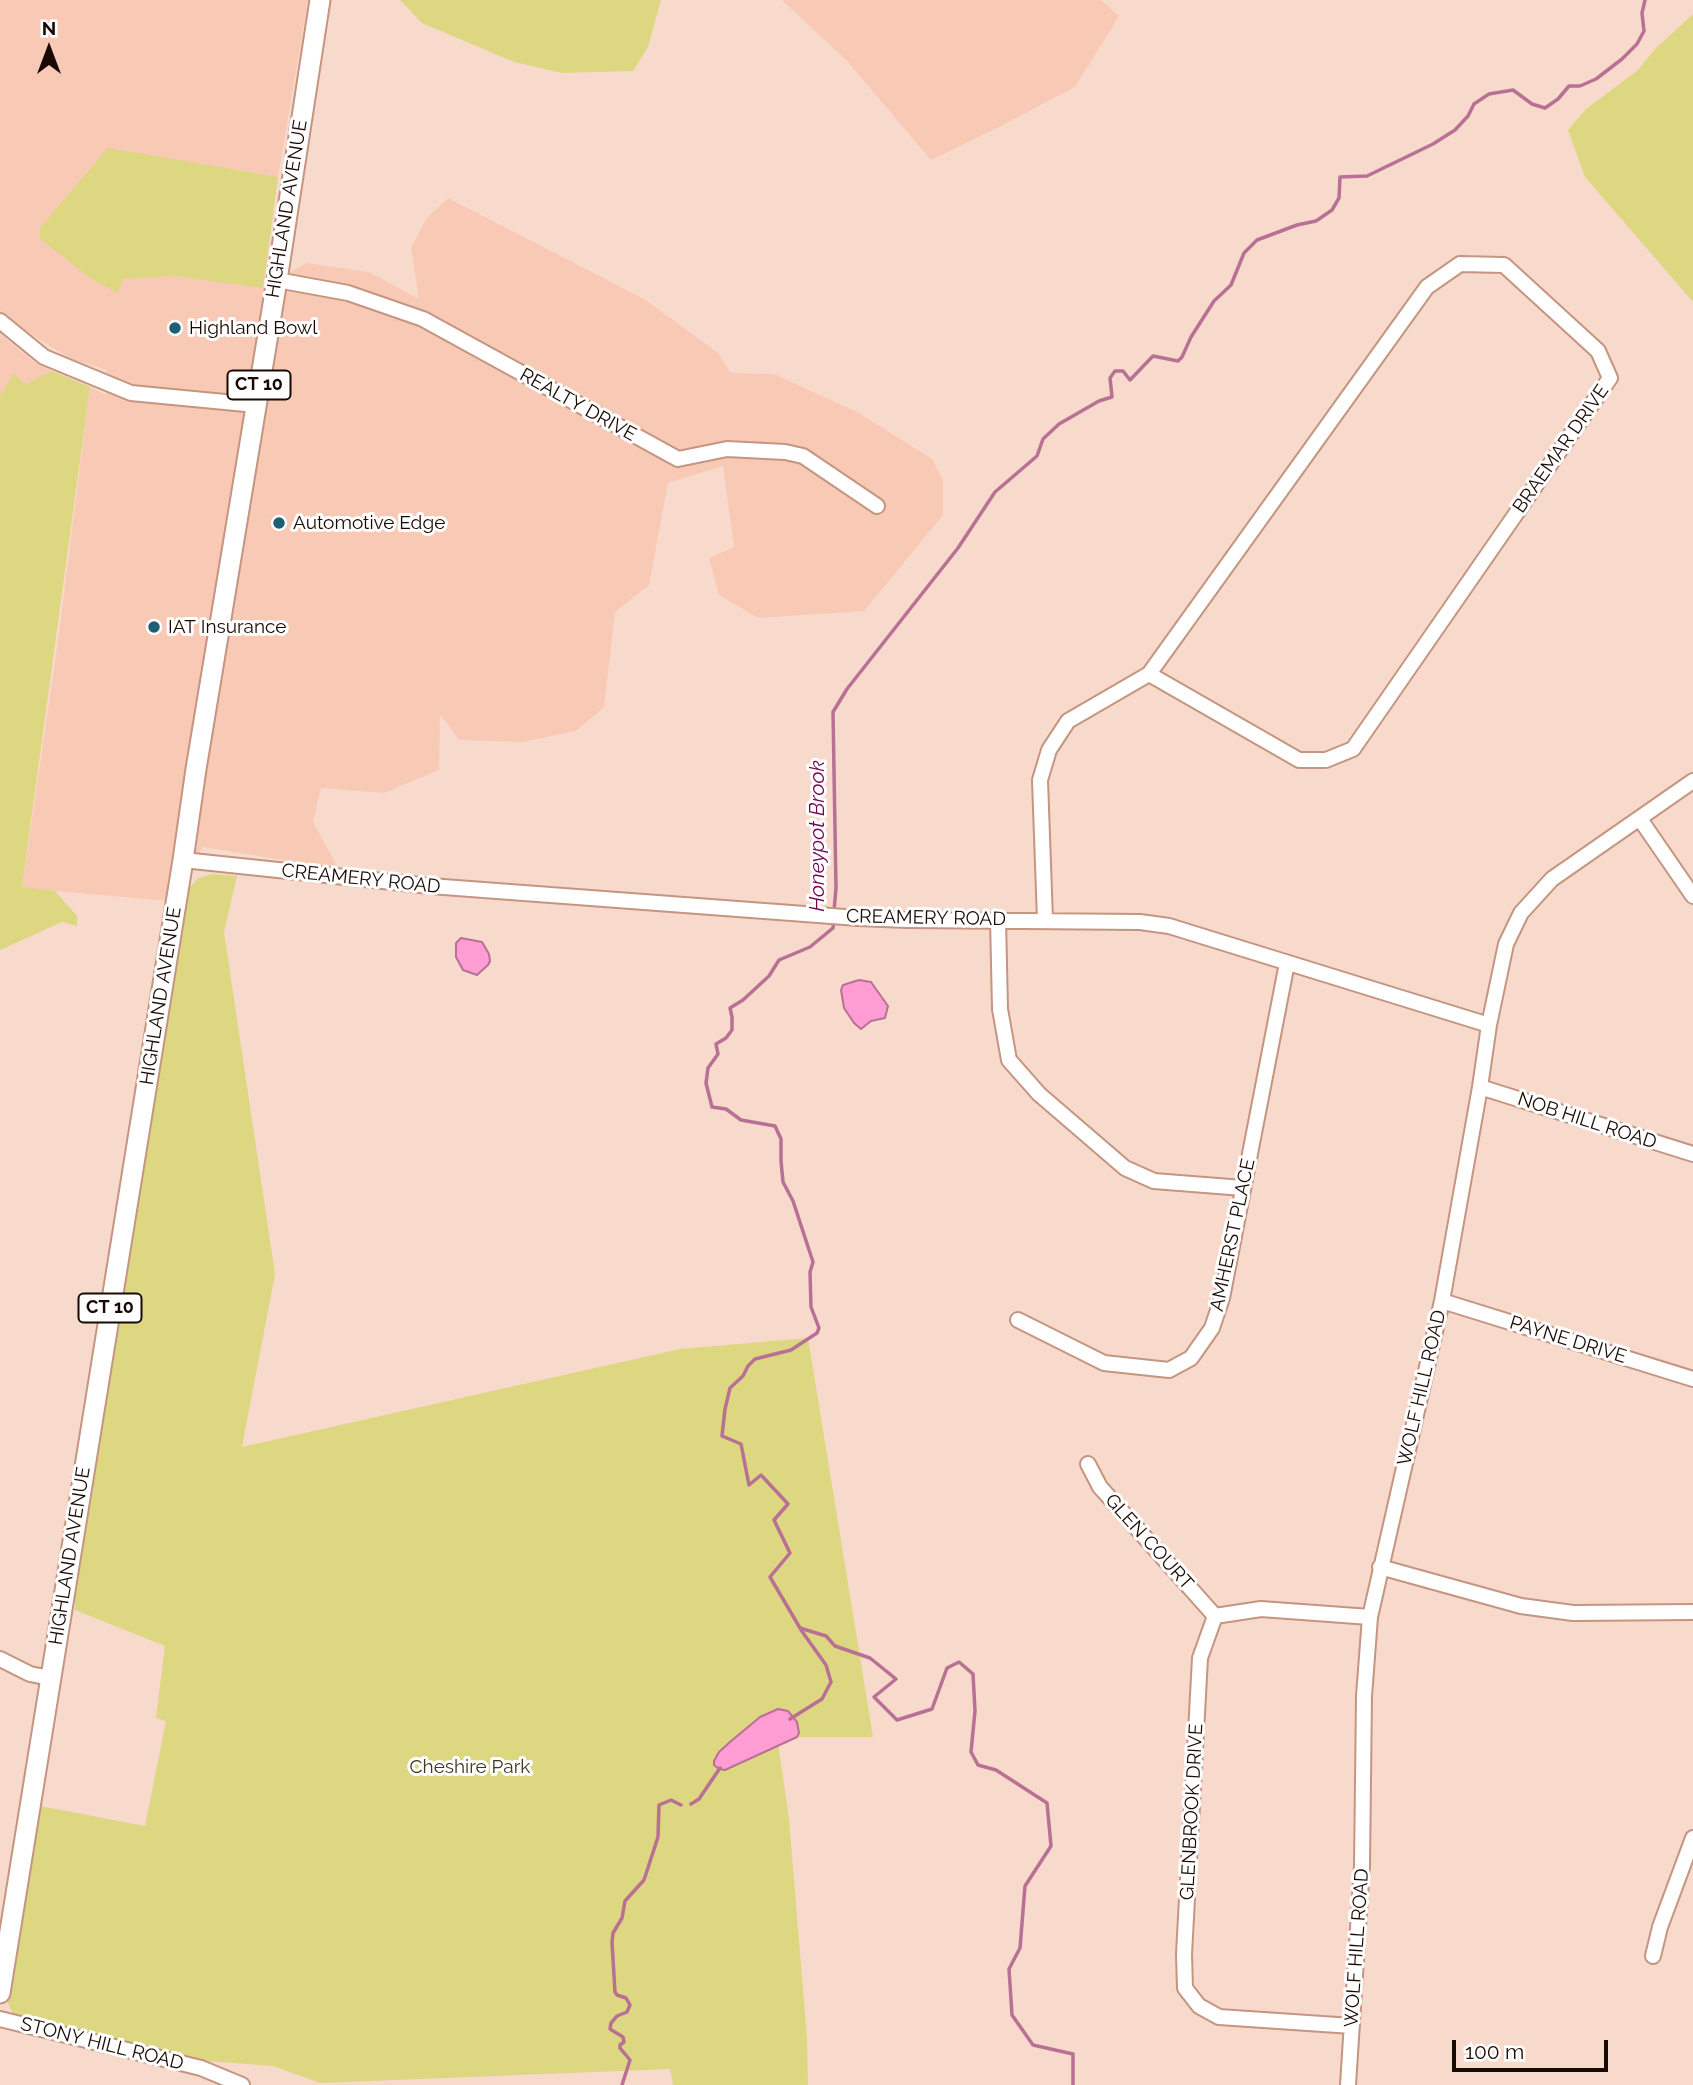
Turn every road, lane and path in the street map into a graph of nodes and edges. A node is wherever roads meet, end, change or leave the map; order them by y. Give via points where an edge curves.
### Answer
1 (320, 0) edge
2 (277, 279) junction
3 (0, 321) edge
4 (256, 405) junction
5 (877, 506) dead end
6 (1149, 674) junction
7 (1693, 781) edge
8 (1640, 819) junction
9 (183, 860) junction
10 (1693, 896) edge
11 (998, 919) junction
12 (1045, 920) junction
13 (1287, 963) junction
14 (1489, 1025) junction
15 (1480, 1087) junction
16 (1693, 1154) edge
17 (1242, 1188) junction
18 (1442, 1301) junction
19 (1018, 1320) dead end
20 (1693, 1379) edge
21 (1088, 1465) dead end
22 (1380, 1567) junction
23 (1693, 1612) edge
24 (1214, 1616) junction
25 (1370, 1617) junction
26 (0, 1659) edge
27 (50, 1678) junction
28 (1693, 1838) edge
29 (1653, 1956) dead end
30 (0, 1993) edge
31 (0, 2019) edge
32 (1352, 2026) junction
33 (242, 2085) edge
34 (1348, 2085) edge

1 - 2 highway, HIGHLAND AVENUE / CT 10
2 - 4 highway, HIGHLAND AVENUE / CT 10
2 - 5 street, REALTY DRIVE via 348,293 423,319 678,459 727,449 803,456
3 - 4 street via 44,357 131,393
4 - 9 highway, HIGHLAND AVENUE / CT 10
6 - 6 street, BRAEMAR DRIVE via 1427,287 1460,264 1504,265 1598,351 1610,378 1353,749 1326,760 1299,760
6 - 12 street, BRAEMAR DRIVE via 1068,721 1049,750 1040,780
7 - 8 street, WOLF HILL ROAD
8 - 10 street
8 - 14 street, WOLF HILL ROAD via 1552,878 1521,913 1506,944
9 - 11 street, CREAMERY ROAD via 430,886 847,917
9 - 27 highway, HIGHLAND AVENUE / CT 10
11 - 12 street, CREAMERY ROAD
11 - 17 street via 1000,1009 1009,1060 1039,1094 1125,1168 1154,1181
12 - 13 street, CREAMERY ROAD via 1169,926
13 - 14 street, CREAMERY ROAD
13 - 17 street, AMHERST PLACE
14 - 15 street, WOLF HILL ROAD
15 - 16 street, NOB HILL ROAD
15 - 18 street, WOLF HILL ROAD
17 - 19 street, AMHERST PLACE via 1222,1298 1212,1328 1191,1358 1169,1370 1104,1363
18 - 20 street, PAYNE DRIVE
18 - 22 street, WOLF HILL ROAD
21 - 24 street, GLEN COURT via 1100,1487
22 - 23 street via 1521,1606 1573,1613
22 - 25 street, WOLF HILL ROAD
24 - 25 street via 1261,1609
24 - 32 street, GLENBROOK DRIVE via 1200,1658 1185,1988 1199,2006 1219,2017
25 - 32 street, WOLF HILL ROAD
26 - 27 street
27 - 30 highway, HIGHLAND AVENUE / CT 10
28 - 29 street
31 - 33 street, STONY HILL ROAD via 201,2068
32 - 34 street, WOLF HILL ROAD

